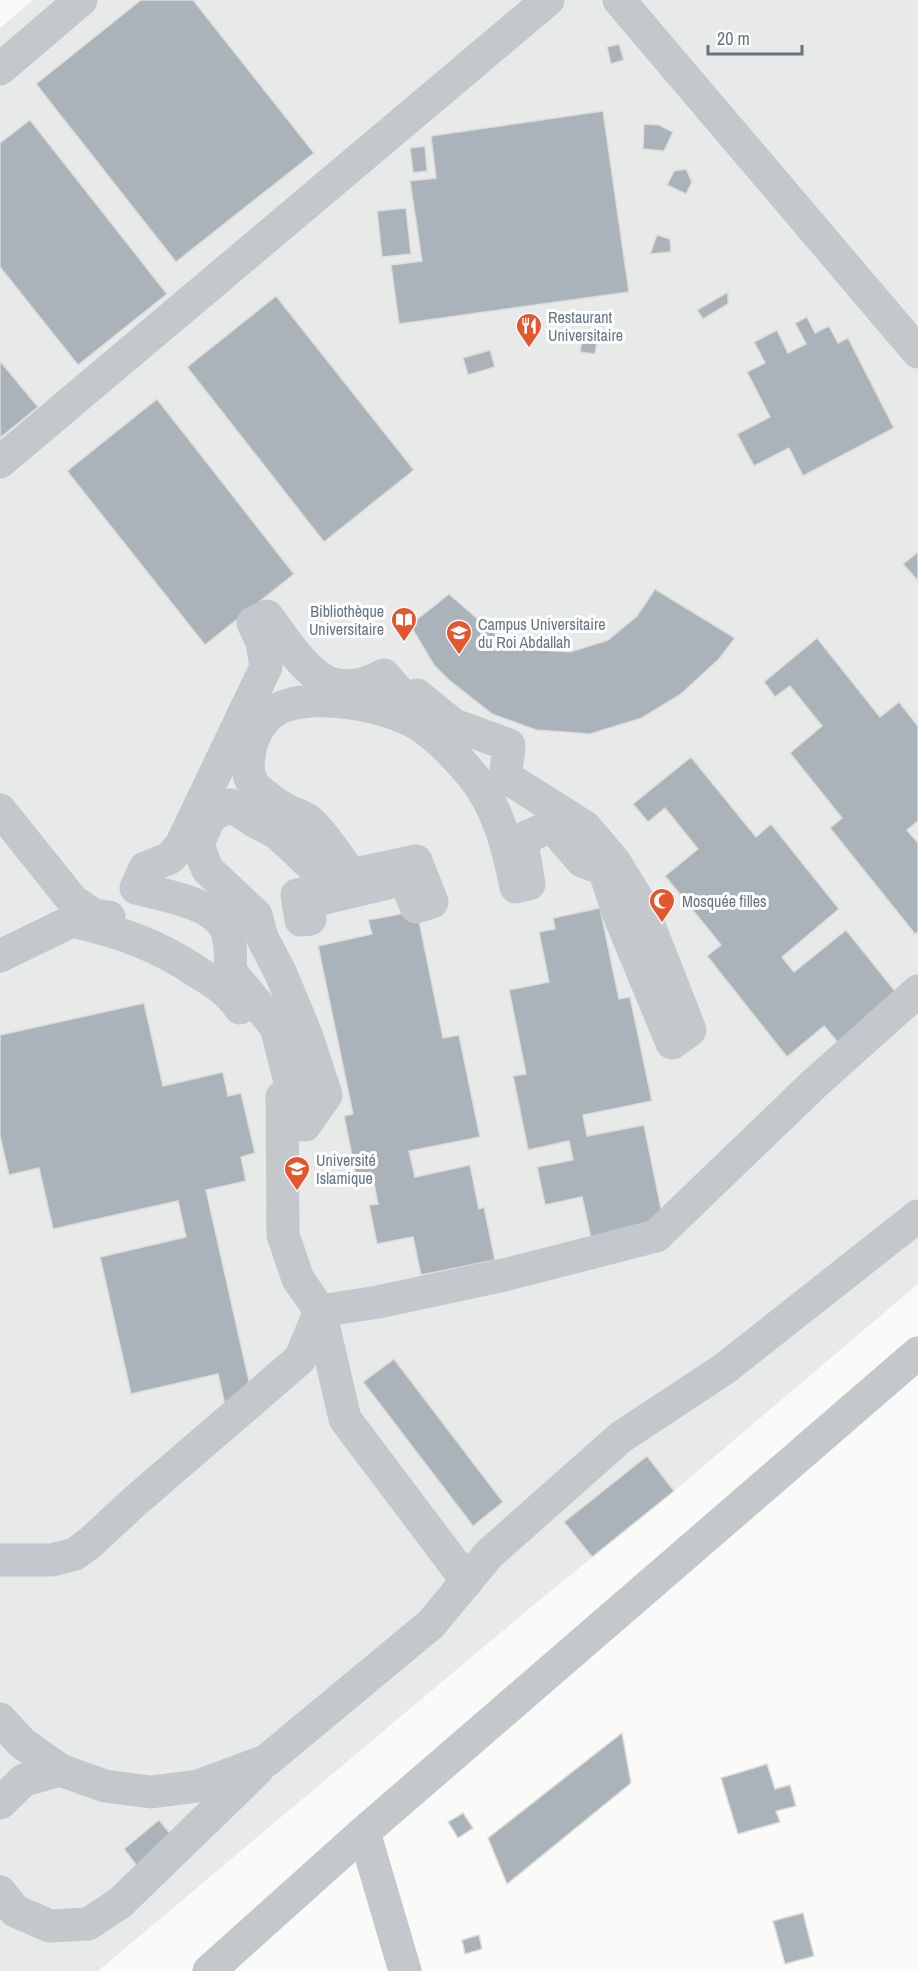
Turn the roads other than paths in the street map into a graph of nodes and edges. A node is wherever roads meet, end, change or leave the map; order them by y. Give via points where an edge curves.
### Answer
1 (81, 0) edge
2 (548, 0) edge
3 (619, 0) edge
4 (0, 69) edge
5 (918, 352) edge
6 (0, 462) edge
7 (0, 810) edge
8 (0, 836) edge
9 (72, 921) junction
10 (0, 956) edge
11 (231, 962) junction
12 (918, 991) edge
13 (918, 1216) edge
14 (320, 1311) junction
15 (918, 1353) edge
16 (0, 1560) edge
17 (467, 1581) junction
18 (0, 1719) edge
19 (266, 1761) junction
20 (60, 1770) junction
21 (0, 1803) edge
22 (364, 1832) junction
23 (0, 1892) edge
24 (209, 1971) edge
25 (405, 1971) edge

1 - 4 street
2 - 6 street
3 - 5 street
7 - 11 street via 74,901 94,915 159,927
8 - 9 street
9 - 10 street
9 - 14 street via 140,940 173,956 230,994 272,1053 283,1103 284,1235 298,1279
11 - 11 street via 230,971 276,1027 301,1125 305,1125 326,1095 306,1034 256,915 208,870 198,843 210,817 230,805 278,832 322,876 328,889 297,895 301,920 310,919 308,902 405,879 416,907 432,902 416,861 351,875 310,821 282,808 253,784 247,764 253,737 264,720 280,708 328,702 381,708 415,723 441,742 472,775 507,843 516,887 529,884 523,849 528,836 552,826 582,861 604,869 672,1043 690,1030 641,905 614,861 585,827 506,777 509,745 454,725 417,695 409,704 384,675 355,686 330,683 313,672 267,616 253,623 262,642 266,667 181,845 170,858 145,868 136,888 201,906 224,925
12 - 14 street via 814,1084 656,1236 504,1275
13 - 17 street via 724,1369 621,1437 489,1554
14 - 16 street via 300,1359 91,1542 75,1554 52,1560
14 - 17 street via 345,1419
15 - 22 street
17 - 19 street via 432,1624
18 - 20 street via 21,1743
19 - 20 street via 198,1786 151,1791 105,1786
19 - 23 street via 120,1903 88,1924 50,1926 15,1911
20 - 21 street via 24,1780
22 - 24 street
22 - 25 street

